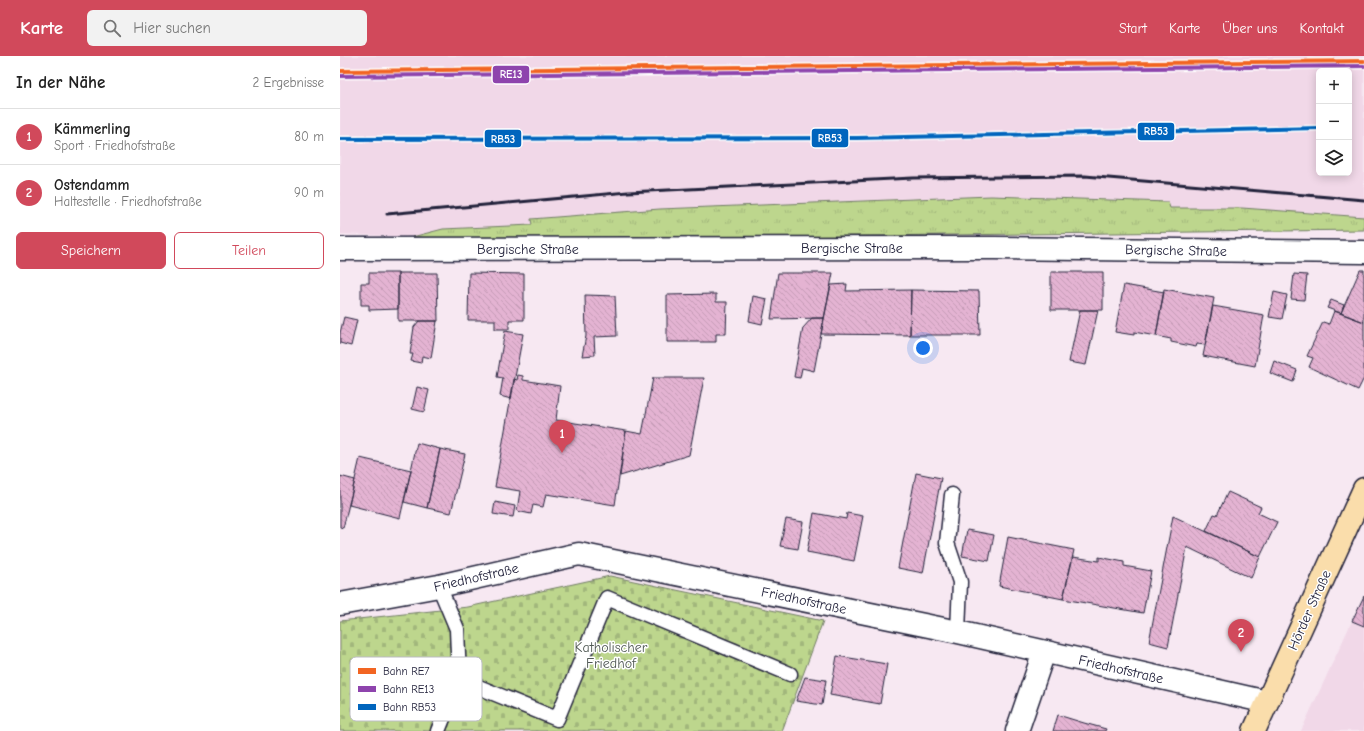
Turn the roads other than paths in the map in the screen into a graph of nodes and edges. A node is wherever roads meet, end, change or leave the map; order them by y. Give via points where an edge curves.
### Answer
1 (340, 249) edge
2 (1364, 252) edge
3 (1364, 488) edge
4 (952, 495) dead end
5 (439, 586) junction
6 (340, 604) edge
7 (958, 632) junction
8 (1044, 652) junction
9 (458, 657) edge
10 (790, 674) dead end
11 (482, 688) edge
12 (1268, 702) junction
13 (442, 721) edge
14 (438, 731) edge
15 (1017, 731) edge
16 (1254, 731) edge

1 - 2 street, Bergische Straße via 1000,248
3 - 12 main road, Hörder Straße
4 - 7 lane via 947,542 960,582
5 - 6 street, Friedhofstraße
5 - 7 street, Friedhofstraße via 579,554
5 - 9 lane via 457,629
7 - 8 street, Friedhofstraße
8 - 12 street, Friedhofstraße
8 - 15 street
10 - 11 lane via 607,598 557,719
12 - 16 main road, Hörder Straße
13 - 14 lane

